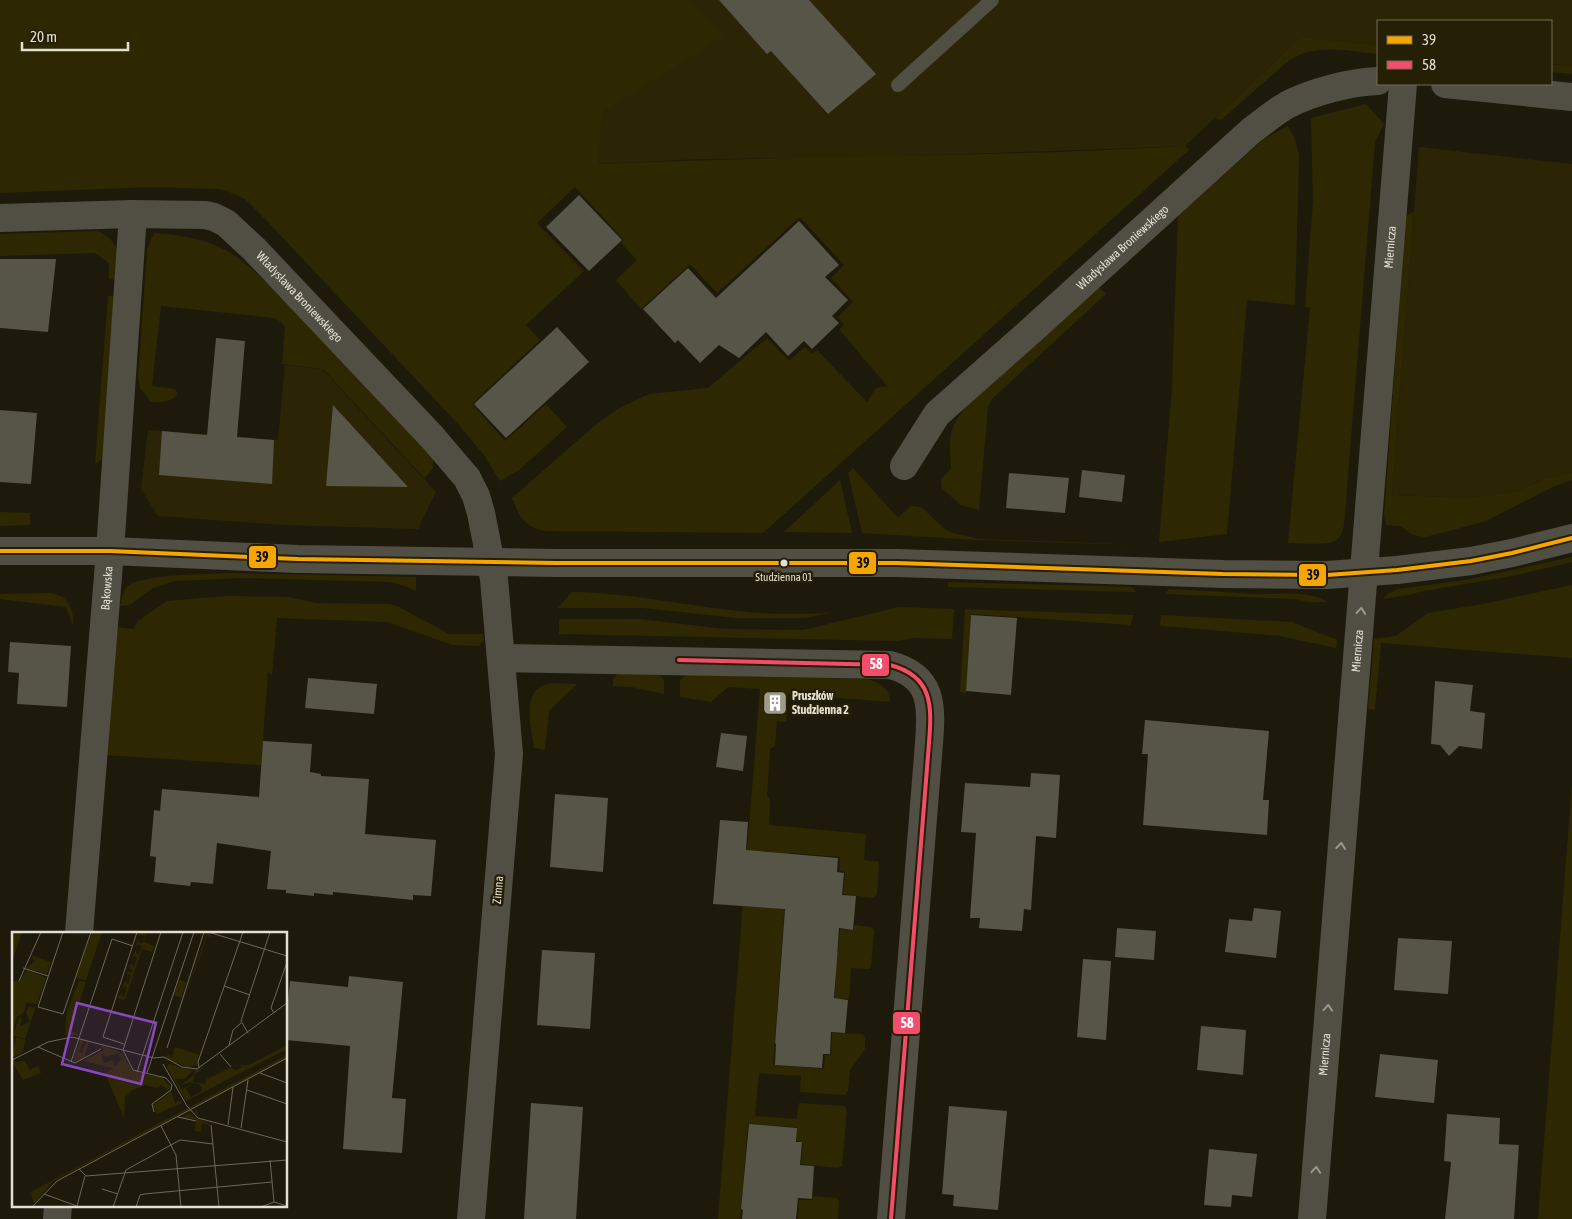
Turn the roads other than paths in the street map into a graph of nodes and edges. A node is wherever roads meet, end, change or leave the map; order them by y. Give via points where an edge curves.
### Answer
1 (992, 0) edge
2 (1377, 81) edge
3 (898, 85) dead end
4 (1404, 85) edge
5 (1455, 85) edge
6 (1572, 97) edge
7 (133, 214) junction
8 (0, 218) edge
9 (904, 466) dead end
10 (1572, 538) edge
11 (0, 551) edge
12 (110, 551) junction
13 (491, 562) junction
14 (1364, 573) junction
15 (501, 658) junction
16 (79, 932) edge
17 (58, 1206) edge
18 (57, 1219) edge
19 (471, 1219) edge
20 (892, 1219) edge
21 (1312, 1219) edge

1 - 3 lane
2 - 9 street, Władysława Broniewskiego via 1327,90 1288,105 1252,130 937,414
4 - 14 street, Miernicza
5 - 6 street
7 - 8 street, Władysława Broniewskiego
7 - 12 street, Bąkowska
7 - 13 street, Władysława Broniewskiego via 214,217 226,223 254,249 459,467 476,496
10 - 14 street via 1471,561
11 - 12 street
12 - 13 street via 298,559
12 - 16 street, Bąkowska
13 - 14 street via 897,563 1292,575
13 - 15 street, Zimna
21 -> 14 street, Miernicza
15 - 19 street, Zimna via 509,754
15 - 20 street via 890,665 909,672 924,688 929,699 930,724
17 - 18 street

